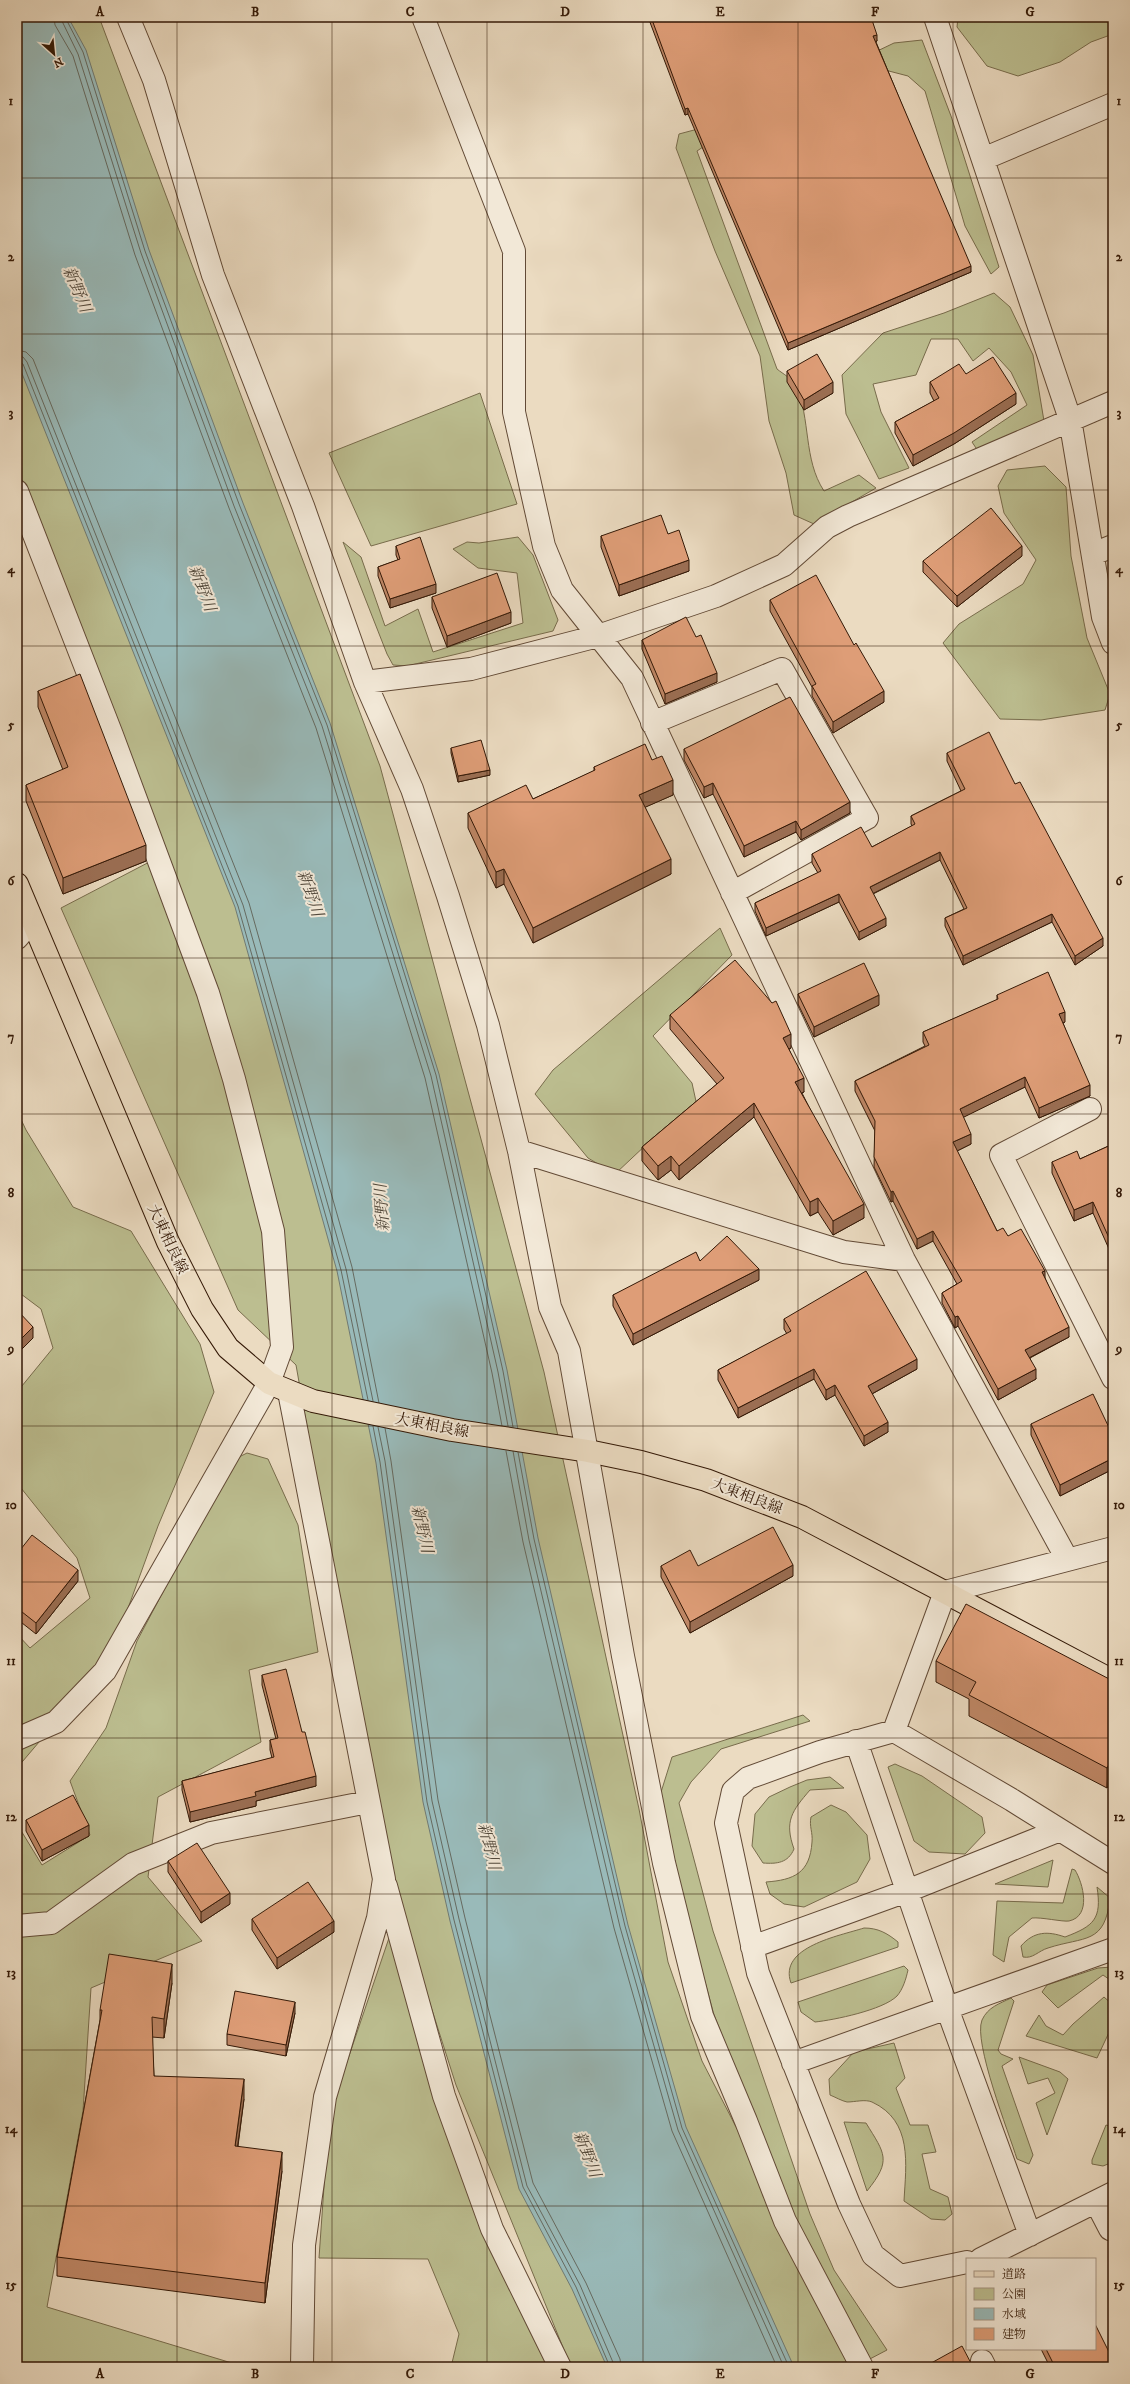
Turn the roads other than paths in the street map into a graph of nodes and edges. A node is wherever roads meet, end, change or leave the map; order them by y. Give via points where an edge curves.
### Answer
1 (128, 17) edge
2 (423, 17) edge
3 (936, 17) edge
4 (1113, 104) edge
5 (983, 159) junction
6 (1113, 402) edge
7 (1070, 420) junction
8 (17, 491) edge
9 (1113, 546) edge
10 (1092, 554) junction
11 (598, 636) junction
12 (1113, 643) edge
13 (365, 682) junction
14 (652, 723) junction
15 (17, 884) edge
16 (732, 893) junction
17 (32, 921) junction
18 (17, 938) edge
19 (1090, 1109) dead end
20 (519, 1151) junction
21 (904, 1260) junction
22 (1113, 1378) edge
23 (269, 1383) junction
24 (289, 1392) junction
25 (579, 1449) junction
26 (1113, 1548) edge
27 (1067, 1559) junction
28 (945, 1592) junction
29 (1113, 1681) edge
30 (894, 1731) junction
31 (17, 1740) edge
32 (856, 1741) junction
33 (368, 1802) junction
34 (1060, 1830) junction
35 (1113, 1863) edge
36 (384, 1879) junction
37 (907, 1891) junction
38 (17, 1926) edge
39 (752, 1946) junction
40 (1113, 1949) edge
41 (947, 2008) junction
42 (793, 2063) junction
43 (1105, 2197) edge
44 (1113, 2230) edge
45 (1030, 2235) junction
46 (983, 2258) edge
47 (966, 2262) edge
48 (302, 2367) edge
49 (560, 2367) edge
50 (862, 2367) edge

1 - 13 street via 154,80 213,275 303,506
2 - 11 street via 514,251 514,412 544,546 562,590
3 - 5 street
4 - 5 street
5 - 7 street
6 - 7 street
7 - 10 street
7 - 11 street via 827,527 784,565 716,596
8 - 23 street via 208,993 234,1079 273,1231 282,1347
9 - 10 street
10 - 12 street via 1103,617
11 - 13 street via 471,669
11 - 14 street via 632,678
13 - 20 street via 412,788 448,896 488,1025
14 - 16 street
14 - 16 street via 782,669 867,818
15 - 17 main road, 大東相良線
16 - 21 street
17 - 18 street
17 - 23 main road, 大東相良線 via 168,1242 202,1309 228,1348
19 - 22 street via 1001,1155
20 - 21 street via 844,1252
20 - 25 street via 550,1307 569,1351
21 - 27 street
23 - 24 main road, 大東相良線
23 - 31 street via 105,1671 56,1722
24 - 25 main road, 大東相良線 via 313,1401 452,1430
24 - 33 street
25 - 28 main road, 大東相良線 via 641,1462 706,1480 802,1517
25 - 50 street via 658,1832 702,2016 784,2221
26 - 27 street
27 - 28 street
28 - 29 main road, 大東相良線
28 - 30 street
30 - 32 street
30 - 34 street
32 - 37 street
32 - 39 street via 748,1778 733,1791 726,1823
33 - 36 street
33 - 38 street via 210,1833 133,1864 51,1923
34 - 35 street
34 - 37 street
36 - 48 street via 378,1918 325,2097 304,2245
36 - 49 street via 444,2096 484,2207 492,2229
37 - 39 street
37 - 41 street
39 - 42 street via 758,1973
40 - 41 street
41 - 42 street
41 - 45 street
42 - 47 street via 849,2204 874,2255 900,2276
43 - 44 street via 1110,2229
43 - 45 street
45 - 46 street

